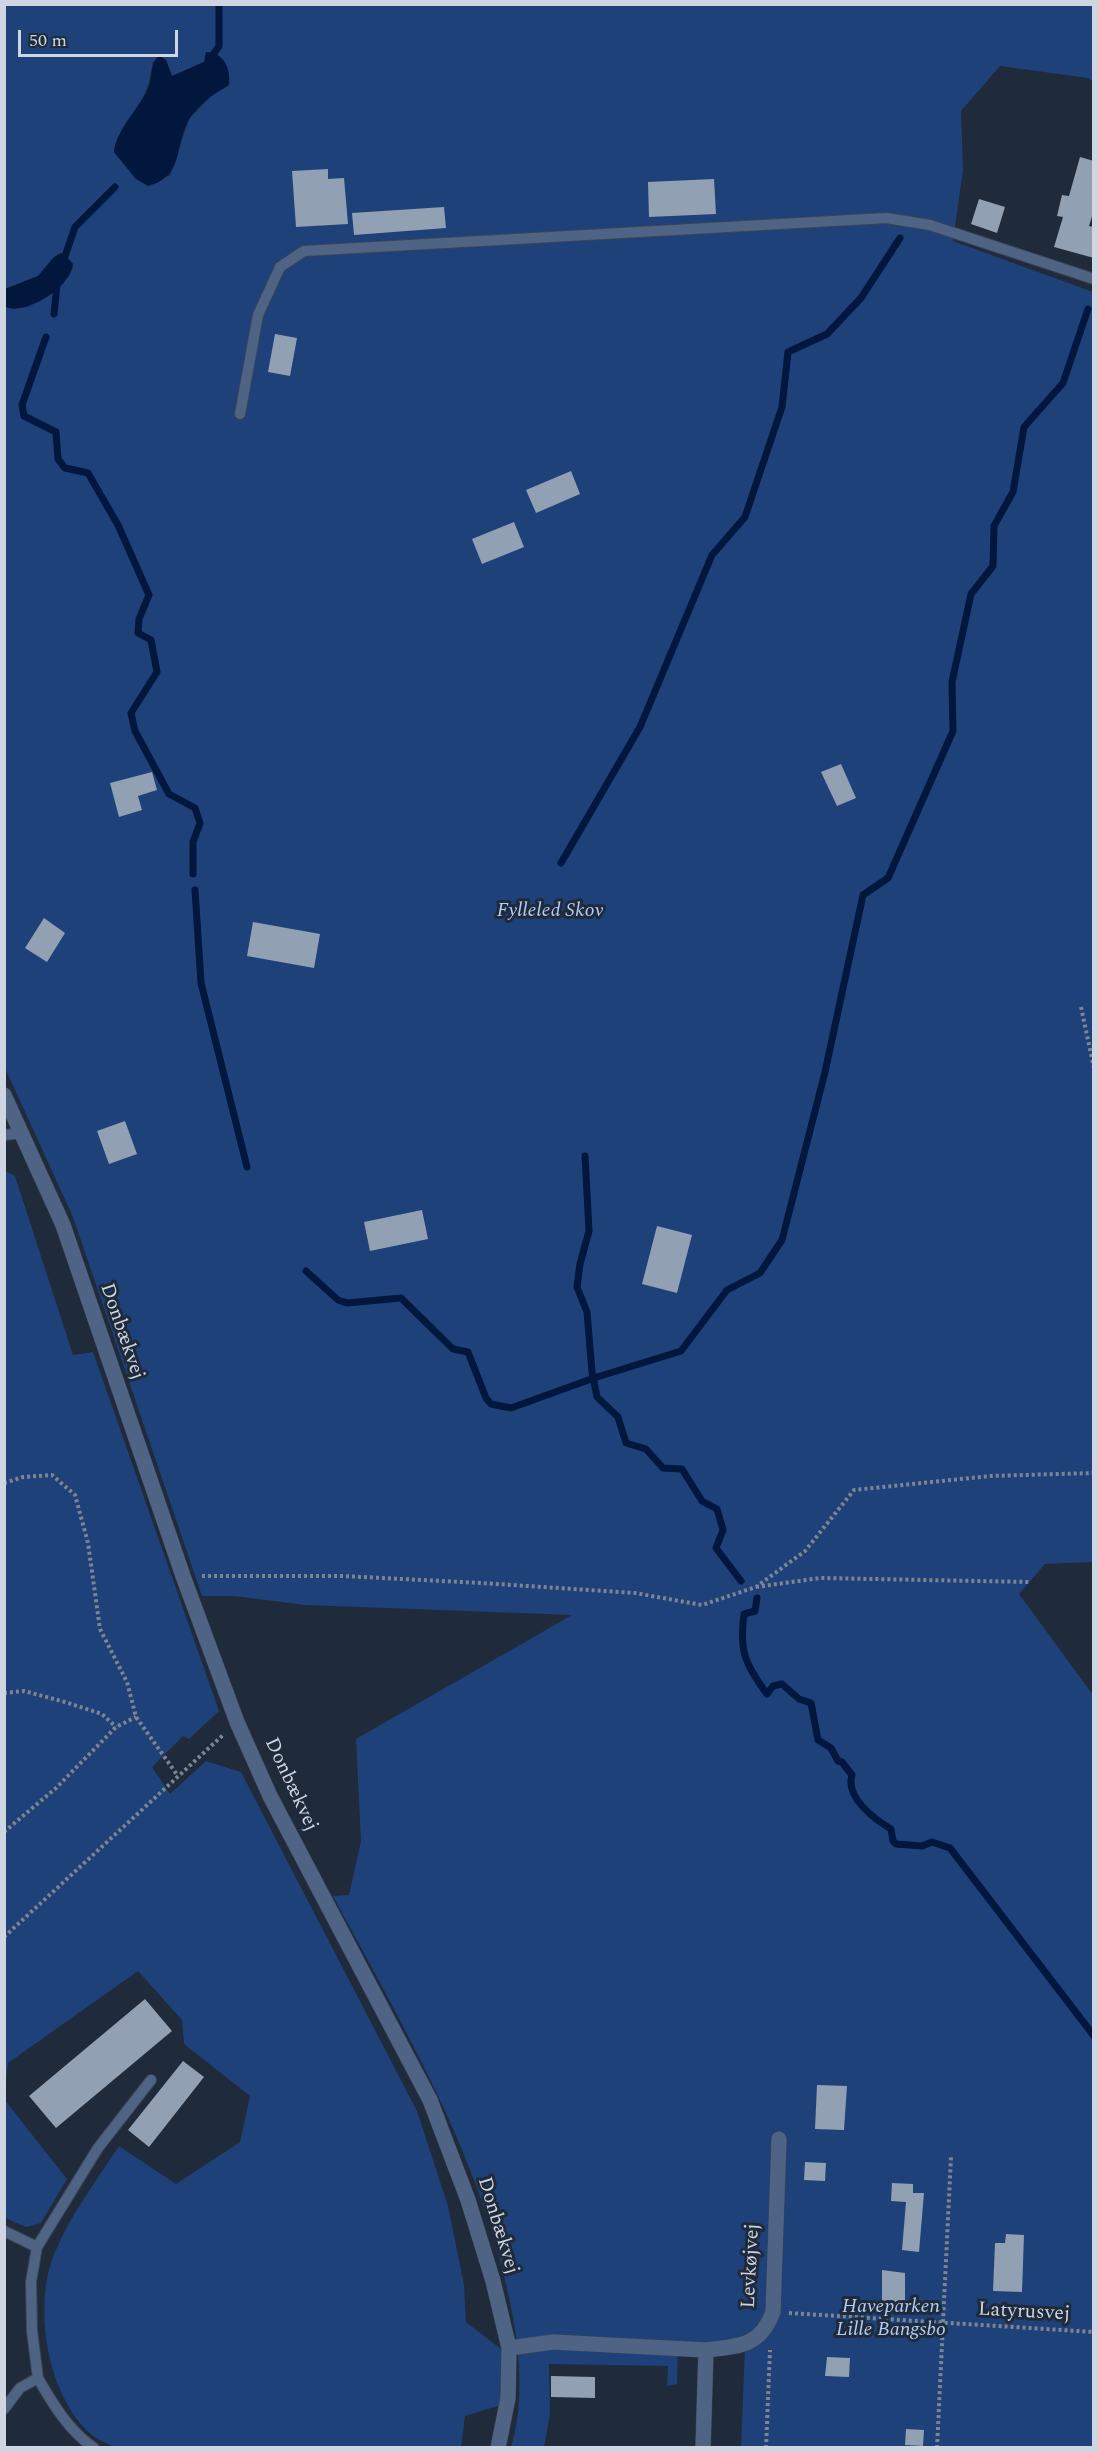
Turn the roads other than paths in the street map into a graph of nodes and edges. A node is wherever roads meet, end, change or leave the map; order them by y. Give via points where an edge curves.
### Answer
1 (1094, 279) edge
2 (240, 414) dead end
3 (4, 1095) edge
4 (22, 1133) junction
5 (4, 1136) edge
6 (152, 2080) dead end
7 (779, 2139) dead end
8 (4, 2231) edge
9 (37, 2247) junction
10 (509, 2349) junction
11 (706, 2350) junction
12 (38, 2378) junction
13 (4, 2409) edge
14 (94, 2448) edge
15 (498, 2448) edge
16 (703, 2448) edge

1 - 2 lane via 930,225 886,219 304,251 280,267 258,315
3 - 4 street, Donbækvej
4 - 5 lane
4 - 10 street, Donbækvej via 63,1225 237,1722 281,1817 430,2100 468,2200
6 - 9 lane via 98,2148
7 - 11 street, Levkøjvej via 773,2312 758,2338
8 - 9 lane
9 - 12 lane via 31,2282
10 - 11 street, Levkøjvej via 553,2342
10 - 15 street, Donbækvej via 508,2398
11 - 16 street
12 - 13 lane via 20,2388
12 - 14 lane via 56,2410

